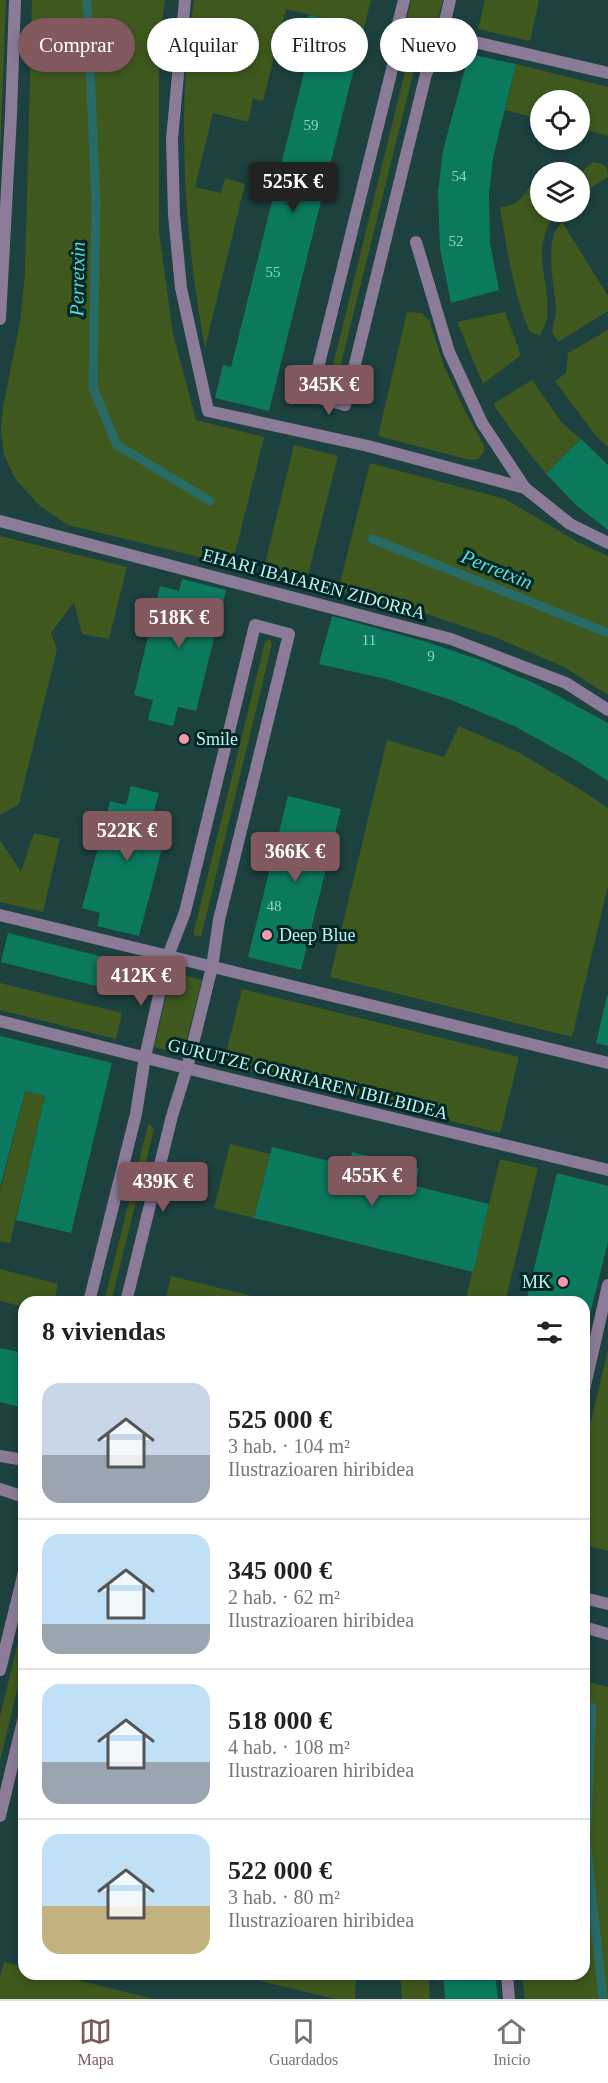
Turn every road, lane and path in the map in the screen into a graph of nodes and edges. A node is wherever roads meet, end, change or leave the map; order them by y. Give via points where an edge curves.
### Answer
1 (15, 0) edge
2 (185, 0) edge
3 (404, 0) edge
4 (450, 0) edge
5 (478, 43) edge
6 (608, 73) edge
7 (416, 242) dead end
8 (0, 319) edge
9 (525, 488) junction
10 (0, 521) edge
11 (608, 543) edge
12 (608, 710) edge
13 (0, 915) edge
14 (168, 956) junction
15 (213, 968) junction
16 (0, 1021) edge
17 (145, 1057) junction
18 (608, 1063) edge
19 (187, 1068) junction
20 (608, 1170) edge
21 (608, 1285) edge
22 (90, 1296) edge
23 (127, 1296) edge
24 (590, 1364) edge
25 (0, 1456) edge
26 (18, 1459) edge
27 (0, 1489) edge
28 (18, 1495) edge
29 (18, 1596) edge
30 (590, 1600) edge
31 (608, 1604) edge
32 (590, 1630) edge
33 (608, 1634) edge
34 (0, 1670) edge
35 (18, 1742) edge
36 (0, 1816) edge
37 (507, 1980) edge
38 (509, 1999) edge

1 - 8 street
2 - 9 street via 172,139 174,215 181,288 207,411 368,446
3 - 4 street via 397,49 311,396 345,405 426,74 439,47
5 - 6 street
7 - 9 street via 449,352 482,423
9 - 11 street via 570,524
10 - 12 street, EHARI IBAIAREN ZIDORRA via 451,639 566,683
13 - 14 street
14 - 15 street
14 - 15 street via 185,912 255,625 290,634 219,920
14 - 17 street
15 - 18 street
15 - 19 street
16 - 17 street, GURUTZE GORRIAREN IBILBIDEA
17 - 19 street, GURUTZE GORRIAREN IBILBIDEA
17 - 22 street
19 - 20 street, GURUTZE GORRIAREN IBILBIDEA
19 - 23 street
21 - 24 street
25 - 26 street
27 - 28 street
29 - 34 street
30 - 31 street
32 - 33 street
35 - 36 street
37 - 38 street

